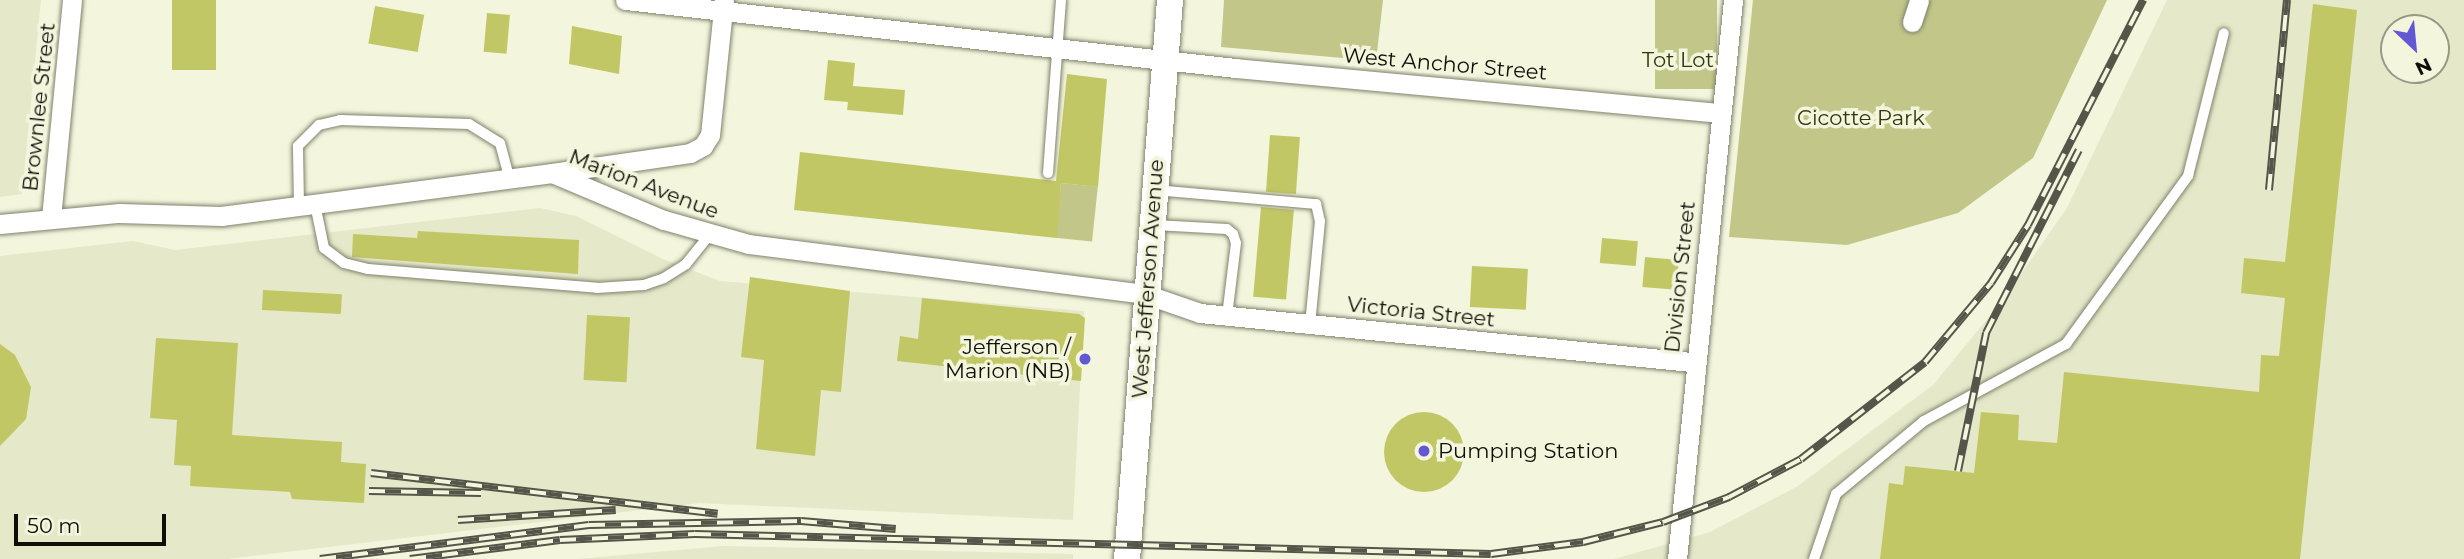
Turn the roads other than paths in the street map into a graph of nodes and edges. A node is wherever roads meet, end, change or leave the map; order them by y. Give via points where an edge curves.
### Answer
1 (72, 0) edge
2 (625, 0) edge
3 (1061, 0) edge
4 (1170, 0) edge
5 (1733, 0) edge
6 (1919, 0) edge
7 (724, 5) edge
8 (1913, 22) dead end
9 (2224, 33) dead end
10 (1057, 46) junction
11 (1165, 59) junction
12 (1720, 113) junction
13 (552, 173) junction
14 (1048, 173) dead end
15 (510, 180) junction
16 (1154, 190) junction
17 (307, 205) junction
18 (51, 218) junction
19 (0, 224) edge
20 (1151, 225) junction
21 (710, 234) junction
22 (1145, 294) junction
23 (1227, 316) junction
24 (1310, 324) junction
25 (1694, 362) junction
26 (1127, 559) edge
27 (1677, 559) edge
28 (1814, 559) edge

1 - 18 street, Brownlee Street
2 - 7 street, West Anchor Street
3 - 10 lane
4 - 11 main road, West Jefferson Avenue
5 - 12 street, Division Street
6 - 8 street
7 - 10 street, West Anchor Street
7 - 13 street via 710,135 703,146 690,153
9 - 28 lane via 2188,176 2066,344 1924,421 1836,494
10 - 11 street, West Anchor Street
10 - 14 lane
11 - 12 street, West Anchor Street
11 - 16 main road, West Jefferson Avenue
12 - 25 street, Division Street
13 - 15 street, Marion Avenue
13 - 21 street, Marion Avenue
15 - 17 street, Marion Avenue
15 - 17 lane via 500,144 469,124 340,120 319,125 299,146
16 - 20 main road, West Jefferson Avenue
16 - 24 lane via 1315,204 1320,221
17 - 18 street, Marion Avenue via 221,216 119,213
17 - 21 lane via 324,248 344,264 368,270 597,288 644,285 664,278 686,264
18 - 19 street, Marion Avenue
20 - 22 main road, West Jefferson Avenue
20 - 23 lane via 1227,229 1233,234 1236,243
21 - 22 street, Marion Avenue via 799,252
22 - 23 street, Victoria Street via 1200,313
22 - 26 main road, West Jefferson Avenue
23 - 24 street, Victoria Street
24 - 25 street, Victoria Street
25 - 27 street, Division Street

